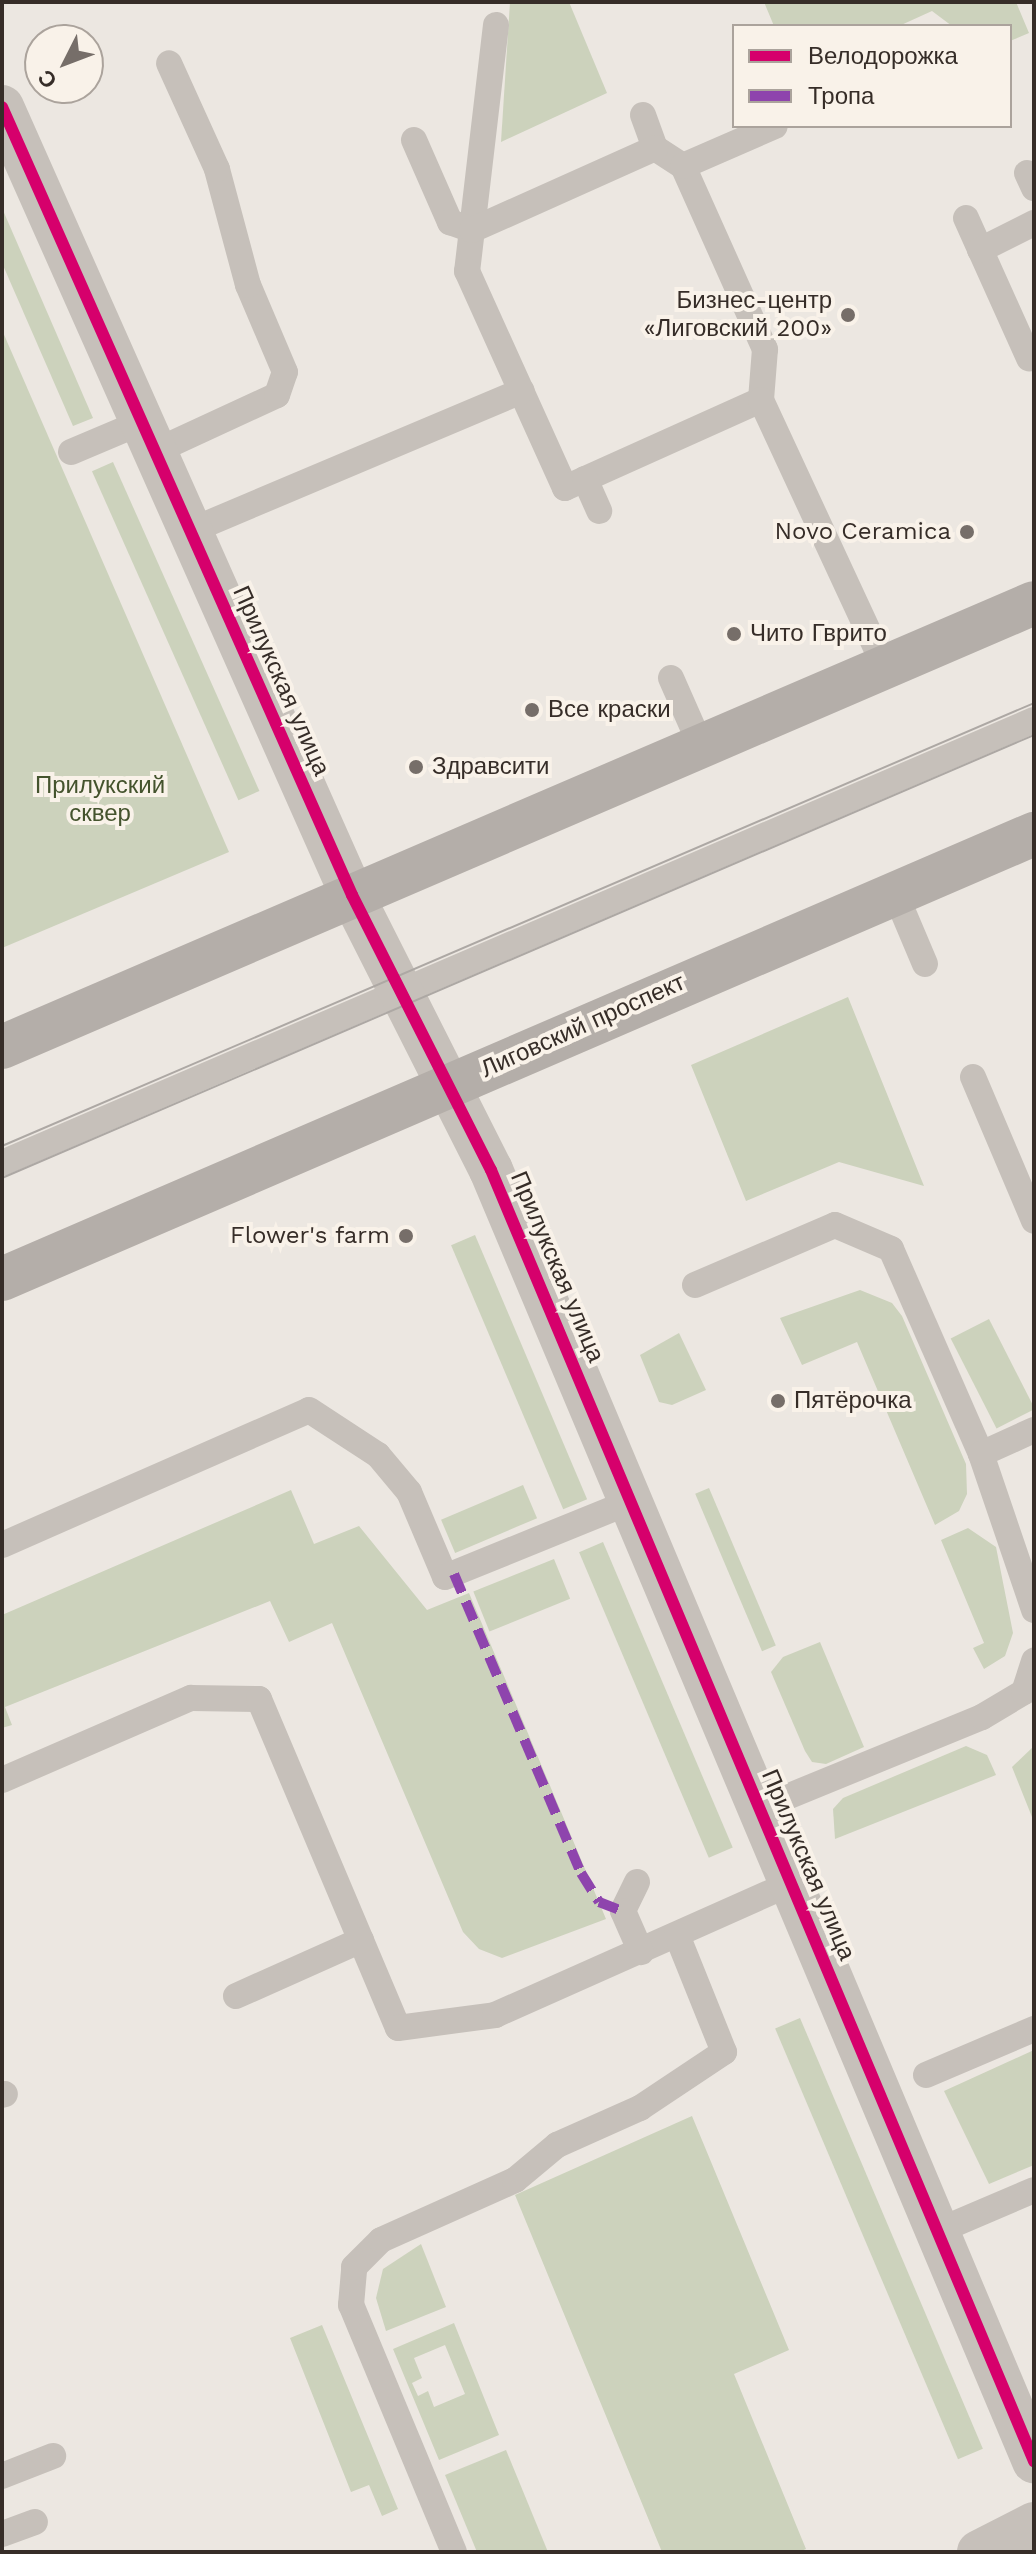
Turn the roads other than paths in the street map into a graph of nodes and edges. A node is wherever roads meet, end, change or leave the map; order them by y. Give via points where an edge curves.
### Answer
1 (496, 25) dead end
2 (169, 63) dead end
3 (643, 115) dead end
4 (5, 120) edge
5 (770, 128) edge
6 (414, 140) dead end
7 (655, 148) junction
8 (683, 166) junction
9 (966, 218) dead end
10 (1034, 223) edge
11 (472, 230) junction
12 (980, 250) junction
13 (1029, 358) dead end
14 (522, 391) junction
15 (761, 400) junction
16 (149, 437) junction
17 (71, 452) dead end
18 (585, 479) junction
19 (599, 511) dead end
20 (190, 531) junction
21 (1034, 603) edge
22 (885, 667) junction
23 (671, 678) dead end
24 (1034, 720) edge
25 (701, 746) junction
26 (1034, 834) edge
27 (895, 893) junction
28 (352, 895) junction
29 (925, 964) dead end
30 (400, 990) junction
31 (2, 1047) edge
32 (973, 1077) dead end
33 (447, 1085) junction
34 (2, 1163) edge
35 (1034, 1221) edge
36 (2, 1279) edge
37 (695, 1285) dead end
38 (1034, 1430) edge
39 (981, 1454) junction
40 (632, 1501) junction
41 (3, 1541) edge
42 (1034, 1610) edge
43 (1034, 1661) edge
44 (2, 1780) edge
45 (760, 1808) junction
46 (637, 1882) dead end
47 (792, 1883) junction
48 (677, 1935) junction
49 (361, 1940) junction
50 (641, 1952) junction
51 (236, 1996) dead end
52 (1034, 2029) edge
53 (926, 2075) dead end
54 (1034, 2190) edge
55 (938, 2231) junction
56 (53, 2456) dead end
57 (1034, 2461) edge
58 (2, 2476) edge
59 (35, 2522) dead end
60 (1034, 2524) edge
61 (2, 2534) edge
62 (454, 2552) edge
63 (979, 2552) edge

1 - 11 lane
2 - 16 lane via 217,169 248,285 285,372 277,395
3 - 7 lane
4 - 16 street, Прилукская улица
5 - 8 lane
6 - 11 lane via 450,222
7 - 8 lane
7 - 11 lane
8 - 15 lane via 765,349
9 - 12 lane
10 - 12 lane
11 - 14 lane via 467,271
12 - 13 lane
14 - 18 lane via 565,488
14 - 20 lane
15 - 18 lane
15 - 22 lane
16 - 17 lane
16 - 20 street, Прилукская улица
18 - 19 lane
20 - 28 street, Прилукская улица
21 - 22 main road
22 - 25 main road
23 - 25 lane
24 - 30 lane
25 - 28 main road
26 - 27 main road, Лиговский проспект
27 - 29 lane
27 - 33 main road, Лиговский проспект
28 - 30 street, Прилукская улица
28 - 31 main road
30 - 33 street, Прилукская улица
30 - 34 lane
32 - 35 lane
33 - 36 main road, Лиговский проспект
33 - 40 street, Прилукская улица via 491,1170
37 - 39 lane via 835,1225 891,1249
38 - 39 lane
39 - 42 lane
40 - 41 lane via 445,1577 409,1492 378,1455 309,1410
40 - 45 street, Прилукская улица
43 - 45 lane via 1024,1692 982,1717
44 - 49 lane via 191,1698 259,1699
45 - 47 street, Прилукская улица
46 - 50 lane via 623,1911
47 - 48 lane
47 - 55 street, Прилукская улица
48 - 50 lane
48 - 62 lane via 724,2052 640,2108 557,2145 515,2180 381,2240 354,2267 351,2305
49 - 50 lane via 398,2028 495,2015
49 - 51 lane
52 - 53 lane
54 - 55 lane
55 - 57 street, Прилукская улица
56 - 58 lane
59 - 61 lane
60 - 63 street

